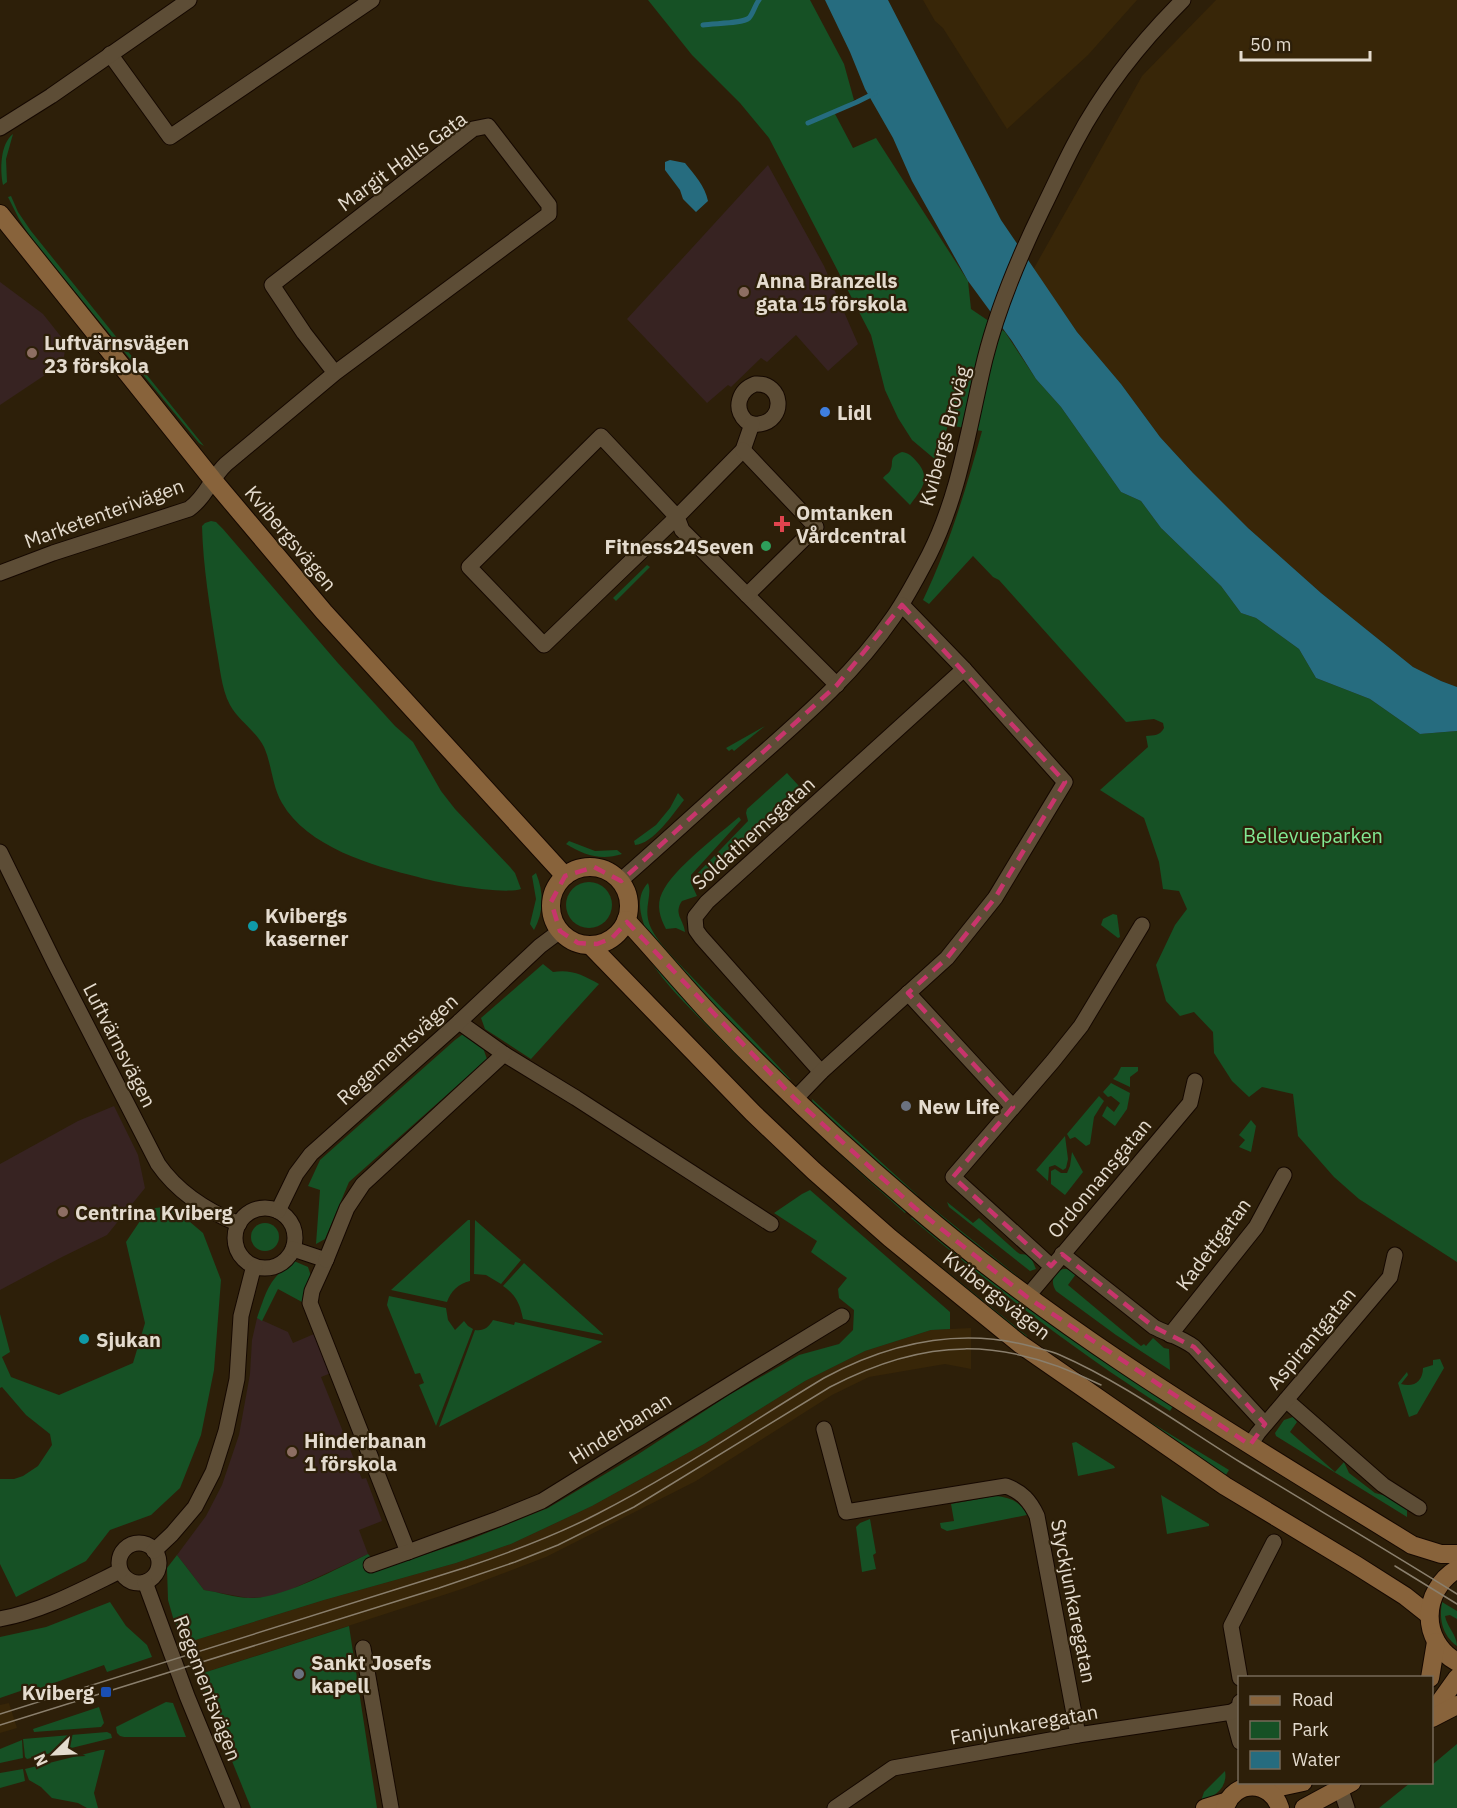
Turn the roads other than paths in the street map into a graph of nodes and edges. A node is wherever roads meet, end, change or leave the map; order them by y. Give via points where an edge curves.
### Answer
1 (189, 0) edge
2 (372, 0) edge
3 (1184, 0) edge
4 (110, 54) junction
5 (0, 128) edge
6 (0, 214) edge
7 (335, 374) junction
8 (752, 424) dead end
9 (742, 450) junction
10 (213, 480) junction
11 (677, 517) junction
12 (0, 573) edge
13 (747, 595) junction
14 (902, 605) junction
15 (964, 669) junction
16 (837, 685) junction
17 (0, 852) edge
18 (565, 876) junction
19 (620, 881) junction
20 (626, 920) junction
21 (1142, 925) dead end
22 (560, 931) junction
23 (590, 945) junction
24 (908, 993) junction
25 (459, 1022) junction
26 (504, 1054) junction
27 (821, 1072) junction
28 (1195, 1081) dead end
29 (795, 1099) junction
30 (1013, 1107) junction
31 (1284, 1175) dead end
32 (278, 1211) junction
33 (239, 1224) junction
34 (771, 1224) dead end
35 (293, 1249) junction
36 (1062, 1254) junction
37 (1395, 1255) dead end
38 (326, 1260) junction
39 (255, 1266) junction
40 (1052, 1266) junction
41 (1027, 1297) junction
42 (842, 1316) dead end
43 (1170, 1335) junction
44 (1286, 1400) junction
45 (1265, 1424) junction
46 (824, 1428) dead end
47 (1250, 1445) junction
48 (1419, 1508) dead end
49 (1274, 1542) dead end
50 (154, 1551) junction
51 (408, 1552) junction
52 (1457, 1554) edge
53 (371, 1565) dead end
54 (1457, 1569) edge
55 (120, 1571) junction
56 (145, 1582) junction
57 (1429, 1615) junction
58 (0, 1619) edge
59 (1436, 1642) junction
60 (363, 1648) dead end
61 (1457, 1662) edge
62 (1239, 1676) edge
63 (1430, 1676) edge
64 (1457, 1678) edge
65 (1457, 1705) edge
66 (1235, 1707) edge
67 (1433, 1710) edge
68 (1433, 1717) edge
69 (1238, 1733) edge
70 (1078, 1735) junction
71 (1299, 1784) edge
72 (1255, 1786) edge
73 (1347, 1786) edge
74 (1227, 1804) edge
75 (233, 1808) edge
76 (391, 1808) edge
77 (835, 1808) edge
78 (1205, 1808) edge
79 (1280, 1808) edge
80 (1304, 1808) edge
81 (1347, 1808) edge

1 - 4 street
2 - 4 street via 170,137
3 - 14 street, Kvibergs Broväg via 1126,63 1083,129 1025,245 986,357 957,479 941,527
4 - 5 street
6 - 10 street, Kvibergsvägen
7 - 7 street, Margit Halls Gata via 272,285 473,129 488,126 549,205 549,214
7 - 10 street, Margit Halls Gata via 226,464
8 - 9 street
9 - 11 street
9 - 13 street via 816,527
10 - 12 street, Marketenterivägen via 189,509
10 - 18 street, Kvibergsvägen via 324,612
11 - 11 street via 601,436 469,567 544,645
11 - 13 street via 682,530
13 - 16 street
14 - 15 street
14 - 16 street, Kvibergs Broväg
15 - 24 street via 1065,782 995,898 947,958
15 - 27 street, Soldathemsgatan via 695,917 701,937
16 - 19 street, Kvibergs Broväg
17 - 33 street, Luftvärnsvägen via 158,1164 168,1179 194,1200
18 - 19 street via 594,867
18 - 22 street via 555,888 551,902 552,917
19 - 20 street via 627,896
20 - 23 street via 612,938
20 - 29 street, Kvibergsvägen via 710,1014
21 - 30 street via 1081,1026
22 - 23 street, Kvibergsvägen via 573,941
22 - 25 street, Regementsvägen
23 - 57 street, Kvibergsvägen via 814,1171 1012,1337 1225,1486 1356,1565
24 - 27 street
24 - 30 street
25 - 26 street
25 - 32 street, Regementsvägen via 311,1154
26 - 34 street
26 - 38 street via 363,1184 346,1208
27 - 29 street
28 - 36 street, Ordonnansgatan via 1190,1103
29 - 41 street, Kvibergsvägen via 915,1208
30 - 40 street via 953,1177
31 - 43 street, Kadettgatan via 1256,1227
32 - 33 street via 256,1210
32 - 35 street via 294,1229
33 - 39 street via 237,1249
35 - 38 street
35 - 39 street via 278,1266
36 - 40 street, Ordonnansgatan
36 - 43 street via 1154,1327
37 - 44 street, Aspirantgatan via 1390,1277
38 - 51 street via 310,1303
39 - 50 street via 241,1316 237,1379 213,1472 195,1507
40 - 41 street, Ordonnansgatan
41 - 47 street, Kvibergsvägen via 1142,1377
42 - 51 street, Hinderbanan via 542,1501
43 - 45 street via 1194,1347
44 - 45 street, Aspirantgatan
44 - 48 street via 1383,1485
45 - 47 street, Aspirantgatan
46 - 70 street, Styckjunkaregatan via 846,1512 1006,1486 1021,1493 1032,1505
47 - 52 street, Kvibergsvägen via 1412,1545 1441,1554
49 - 62 street via 1231,1626
50 - 55 street via 139,1543 127,1547 119,1558
50 - 56 street via 158,1567
51 - 53 street, Hinderbanan
54 - 57 street via 1436,1590
55 - 56 street via 132,1582
55 - 58 street via 59,1600
56 - 75 street, Regementsvägen
57 - 59 street
59 - 61 street
59 - 63 street
60 - 76 street
64 - 67 street
65 - 68 street
66 - 69 street
66 - 70 street, Fanjunkaregatan
70 - 77 street, Fanjunkaregatan via 893,1768
71 - 72 street
72 - 74 street via 1239,1790
72 - 79 street via 1274,1796
73 - 80 street
73 - 81 street
74 - 78 street

